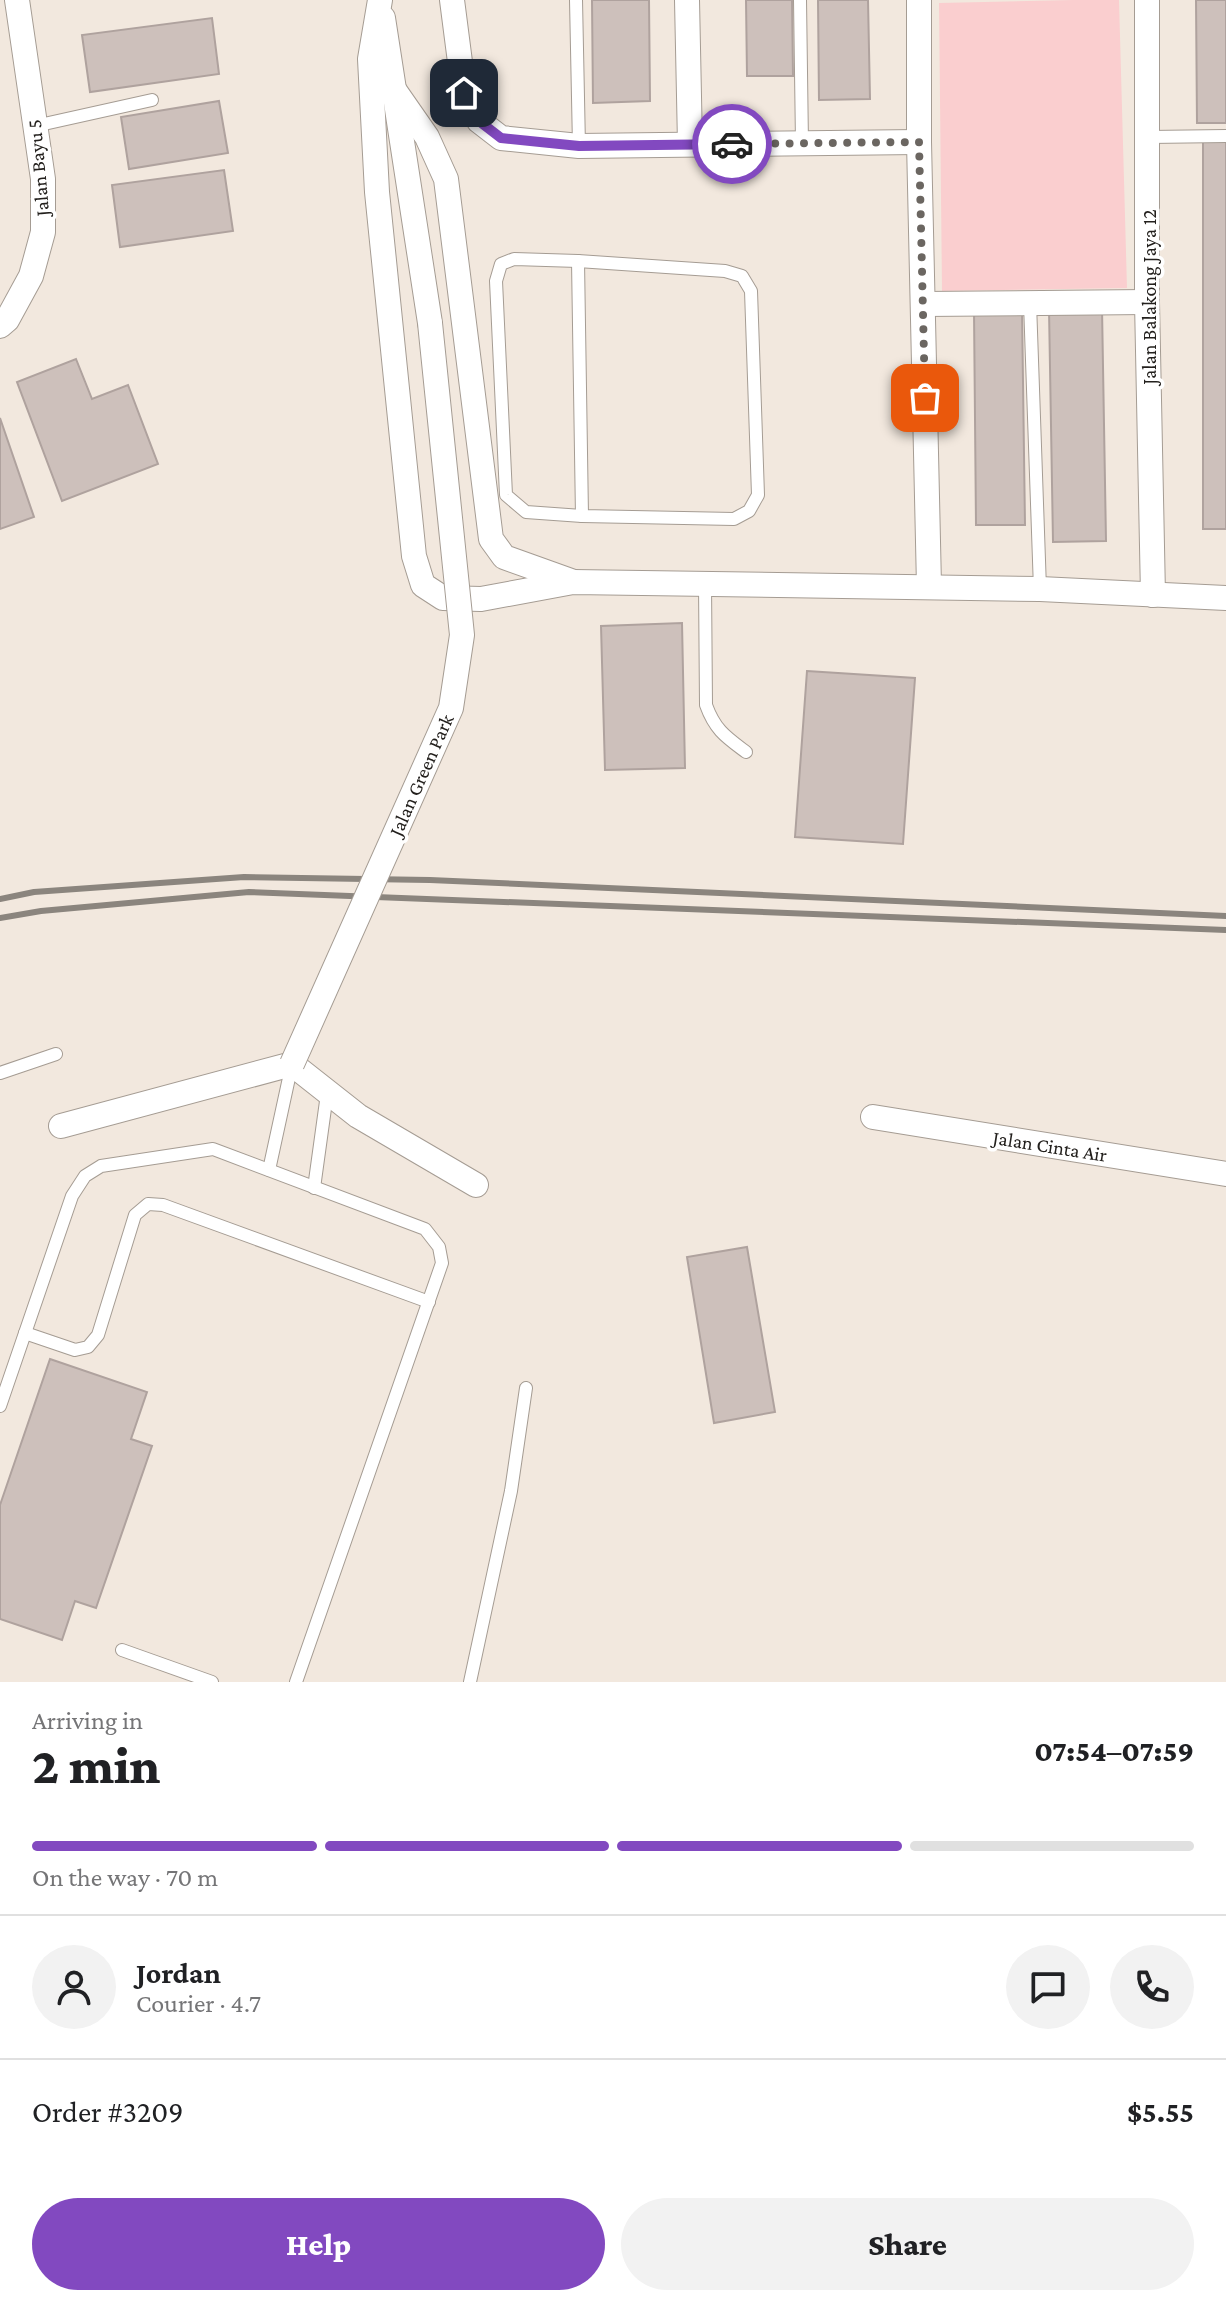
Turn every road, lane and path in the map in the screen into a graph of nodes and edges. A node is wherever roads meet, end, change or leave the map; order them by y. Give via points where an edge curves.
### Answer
1 (17, 0) edge
2 (380, 0) edge
3 (452, 0) edge
4 (576, 0) edge
5 (687, 0) edge
6 (800, 0) edge
7 (919, 0) edge
8 (1147, 0) edge
9 (395, 91) junction
10 (152, 100) dead end
11 (35, 126) junction
12 (1226, 136) edge
13 (1149, 137) junction
14 (919, 142) junction
15 (802, 143) junction
16 (690, 144) junction
17 (579, 146) junction
18 (578, 261) junction
19 (1147, 302) junction
20 (1030, 303) junction
21 (923, 304) junction
22 (0, 326) edge
23 (490, 447) junction
24 (582, 516) junction
25 (573, 582) junction
26 (705, 584) junction
27 (929, 586) junction
28 (1040, 589) junction
29 (1153, 595) junction
30 (1226, 598) edge
31 (746, 752) dead end
32 (56, 1054) dead end
33 (292, 1064) junction
34 (0, 1073) edge
35 (327, 1094) junction
36 (873, 1117) dead end
37 (61, 1126) dead end
38 (269, 1170) junction
39 (1226, 1174) edge
40 (476, 1185) dead end
41 (314, 1188) junction
42 (429, 1302) junction
43 (25, 1333) junction
44 (526, 1388) dead end
45 (0, 1406) edge
46 (122, 1650) dead end
47 (212, 1682) edge
48 (296, 1682) edge
49 (470, 1682) edge

1 - 11 street, Jalan Bayu 5
2 - 9 street, Jalan Green Park
2 - 25 street via 370,59 377,192 414,556 423,585 443,598 481,599
3 - 17 street via 464,93 479,121 501,138
4 - 17 lane
5 - 16 street
6 - 15 lane
7 - 14 street
8 - 13 street, Jalan Balakong Jaya 12
9 - 23 street via 427,137 446,179
9 - 33 street, Jalan Green Park, bridge via 430,323 462,635 451,708
10 - 11 lane
11 - 22 street, Jalan Bayu 5 via 43,232 31,276
12 - 13 lane
13 - 19 street, Jalan Balakong Jaya 12
14 - 15 street
14 - 21 street
15 - 16 street
16 - 17 street
18 - 23 lane via 514,259 501,264
18 - 24 lane
18 - 24 lane via 742,276 751,291 758,495 749,511 734,519
19 - 20 street
19 - 29 street, Jalan Balakong Jaya 12
20 - 21 street
20 - 28 lane
21 - 27 street
23 - 24 lane via 506,495 526,512
23 - 25 street via 491,539 504,557
25 - 26 street
26 - 27 street
26 - 31 lane via 706,705 712,722
27 - 28 street
28 - 29 street
29 - 30 street
32 - 34 lane
33 - 35 street
33 - 37 street
33 - 38 lane
35 - 40 street
35 - 41 lane
36 - 39 street, Jalan Cinta Air
38 - 41 lane
38 - 43 lane via 213,1149 101,1166 85,1176 72,1196
41 - 42 lane via 425,1229 439,1247 442,1263
42 - 43 lane via 148,1204 135,1215 98,1335 88,1347 75,1350
42 - 48 lane
43 - 45 lane
44 - 49 lane via 511,1491
46 - 47 lane

